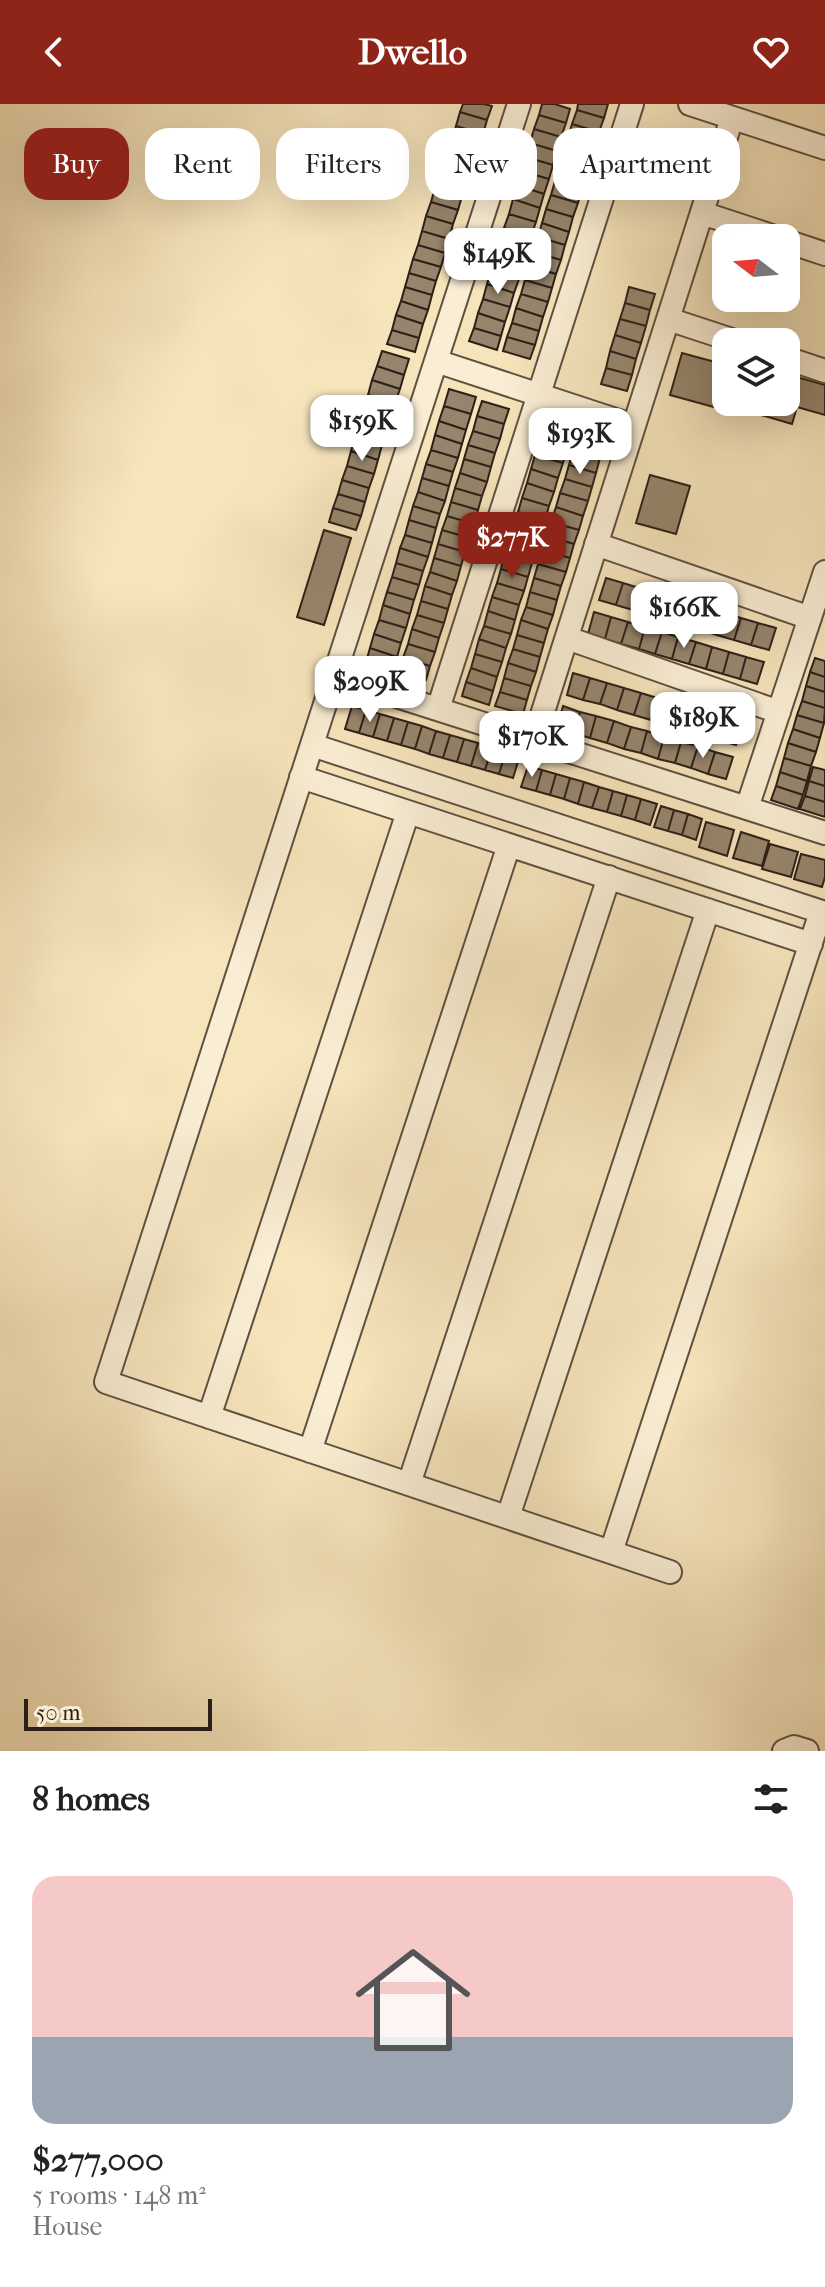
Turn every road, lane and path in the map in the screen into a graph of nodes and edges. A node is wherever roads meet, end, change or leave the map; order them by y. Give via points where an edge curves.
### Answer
1 (519, 104) edge
2 (632, 104) edge
3 (690, 104) edge
4 (732, 118) junction
5 (825, 148) edge
6 (702, 213) junction
7 (735, 224) edge
8 (800, 246) edge
9 (825, 254) edge
10 (668, 319) junction
11 (712, 333) edge
12 (436, 361) junction
13 (800, 363) edge
14 (825, 371) edge
15 (539, 395) junction
16 (634, 426) junction
17 (596, 544) junction
18 (825, 572) edge
19 (810, 618) junction
20 (567, 638) junction
21 (334, 676) junction
22 (438, 709) junction
23 (779, 712) junction
24 (534, 740) junction
25 (312, 745) junction
26 (301, 777) junction
27 (747, 808) junction
28 (408, 812) junction
29 (825, 833) edge
30 (509, 845) junction
31 (609, 877) junction
32 (708, 910) junction
33 (823, 912) edge
34 (811, 944) junction
35 (209, 1417) junction
36 (310, 1451) junction
37 (409, 1484) junction
38 (508, 1517) junction
39 (611, 1552) junction
40 (670, 1572) dead end
41 (784, 1751) edge
42 (807, 1751) edge

1 - 12 street
2 - 15 street
3 - 4 street
4 - 5 street
4 - 6 street
6 - 7 street
6 - 10 street
8 - 9 street
10 - 11 street
10 - 16 street
12 - 15 street
12 - 21 street
13 - 14 street
15 - 16 street
15 - 22 street
16 - 17 street
17 - 19 street
17 - 20 street
18 - 19 street
19 - 23 street
20 - 23 street
20 - 24 street
21 - 22 street
21 - 25 street
22 - 24 street
23 - 27 street
24 - 27 street
25 - 26 street
25 - 33 street
26 - 28 street
26 - 35 street via 106,1382
27 - 29 street
28 - 30 street
28 - 35 street
30 - 31 street
30 - 36 street
31 - 32 street
31 - 37 street
32 - 34 street
32 - 38 street
33 - 34 street
34 - 39 street
35 - 36 street
36 - 37 street
37 - 38 street
38 - 39 street
39 - 40 street
41 - 42 street

